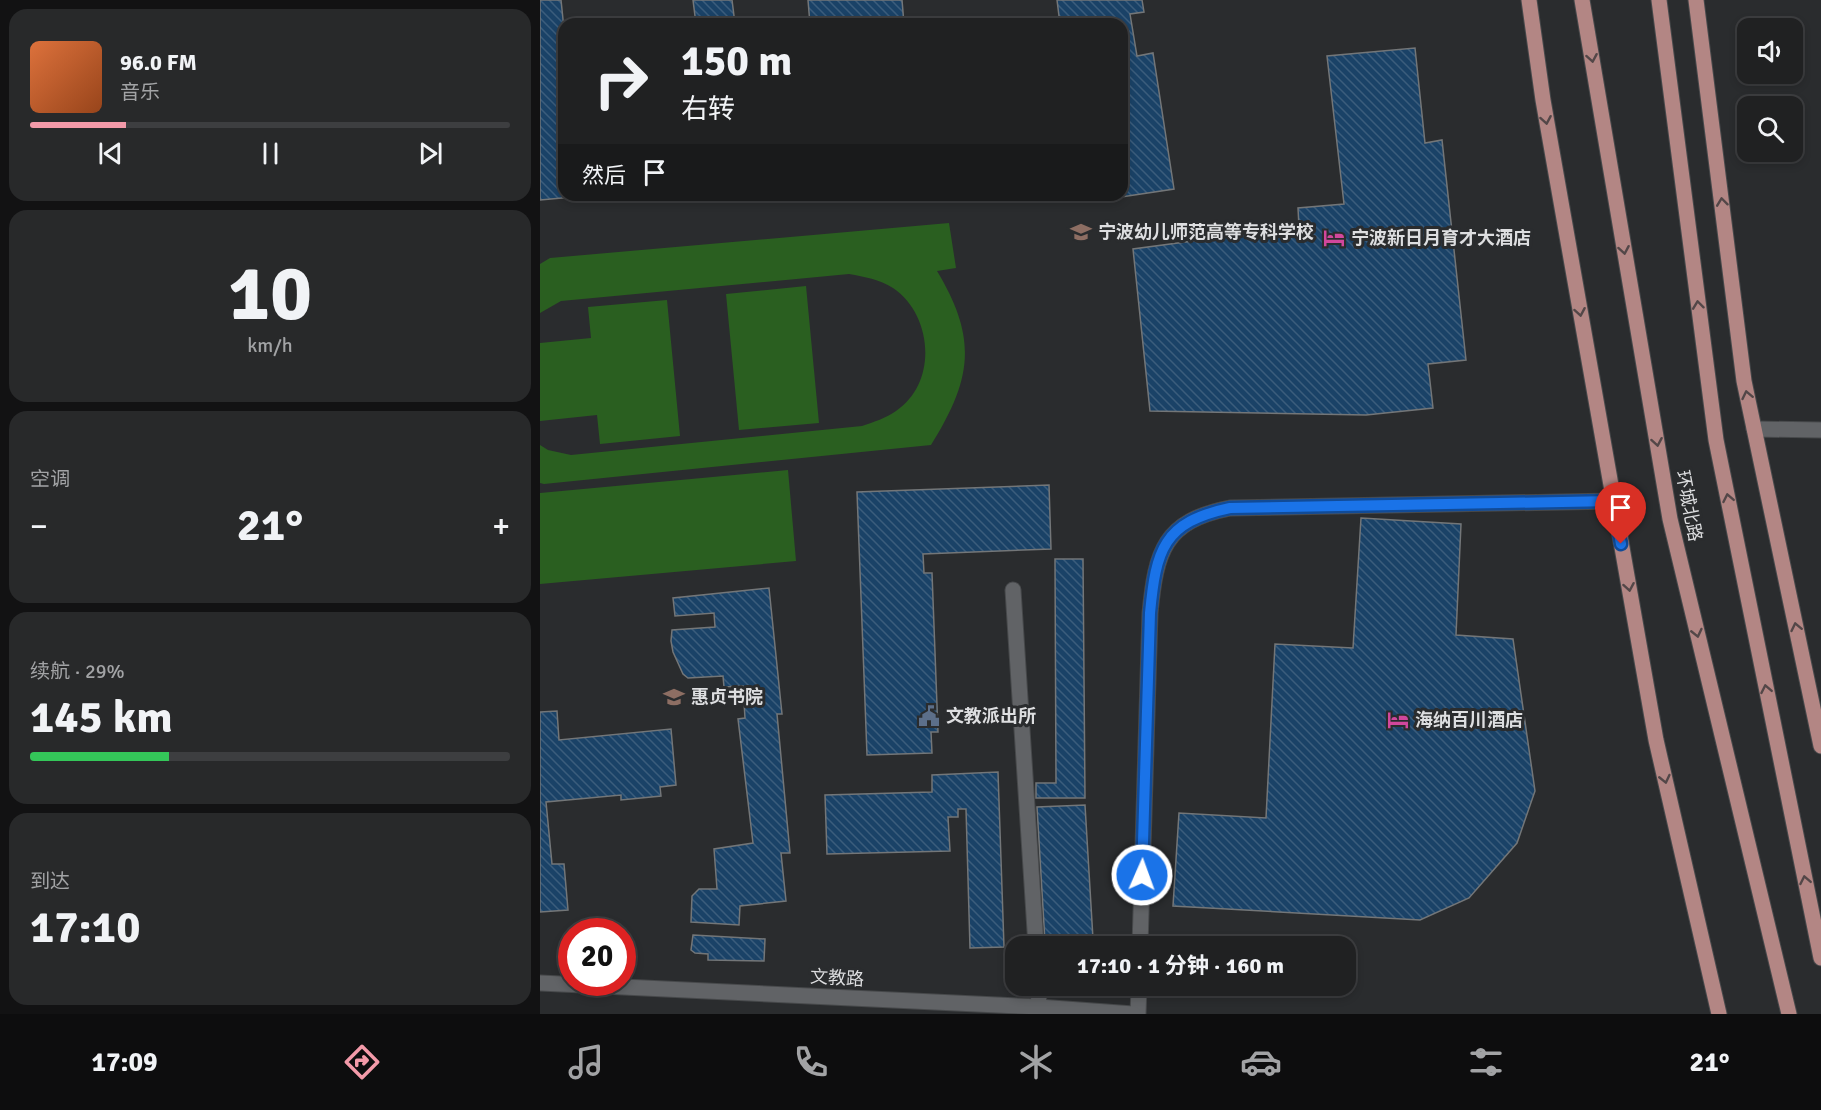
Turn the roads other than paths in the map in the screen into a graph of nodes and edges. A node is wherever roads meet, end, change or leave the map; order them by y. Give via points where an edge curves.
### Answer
1 (1529, 0) edge
2 (1582, 0) edge
3 (1659, 0) edge
4 (1695, 0) edge
5 (1754, 429) junction
6 (1821, 430) edge
7 (1613, 501) junction
8 (1013, 590) dead end
9 (1821, 746) edge
10 (1035, 936) edge
11 (1140, 936) edge
12 (1821, 958) edge
13 (540, 983) edge
14 (1039, 996) edge
15 (1139, 996) edge
16 (1040, 1007) junction
17 (1133, 1014) edge
18 (1138, 1014) edge
19 (1719, 1014) edge
20 (1789, 1014) edge

1 -> 7 main road
2 -> 20 main road, 环城北路 via 1670,519
12 -> 3 main road via 1716,440
5 -> 4 main road via 1744,381
5 - 6 street
9 -> 5 main road
7 - 11 street via 1230,508 1185,523 1168,540 1153,579
7 -> 19 main road via 1656,740
8 - 10 street
13 - 16 street, 文教路
14 - 16 street
15 - 18 street
16 - 17 street, 文教路

